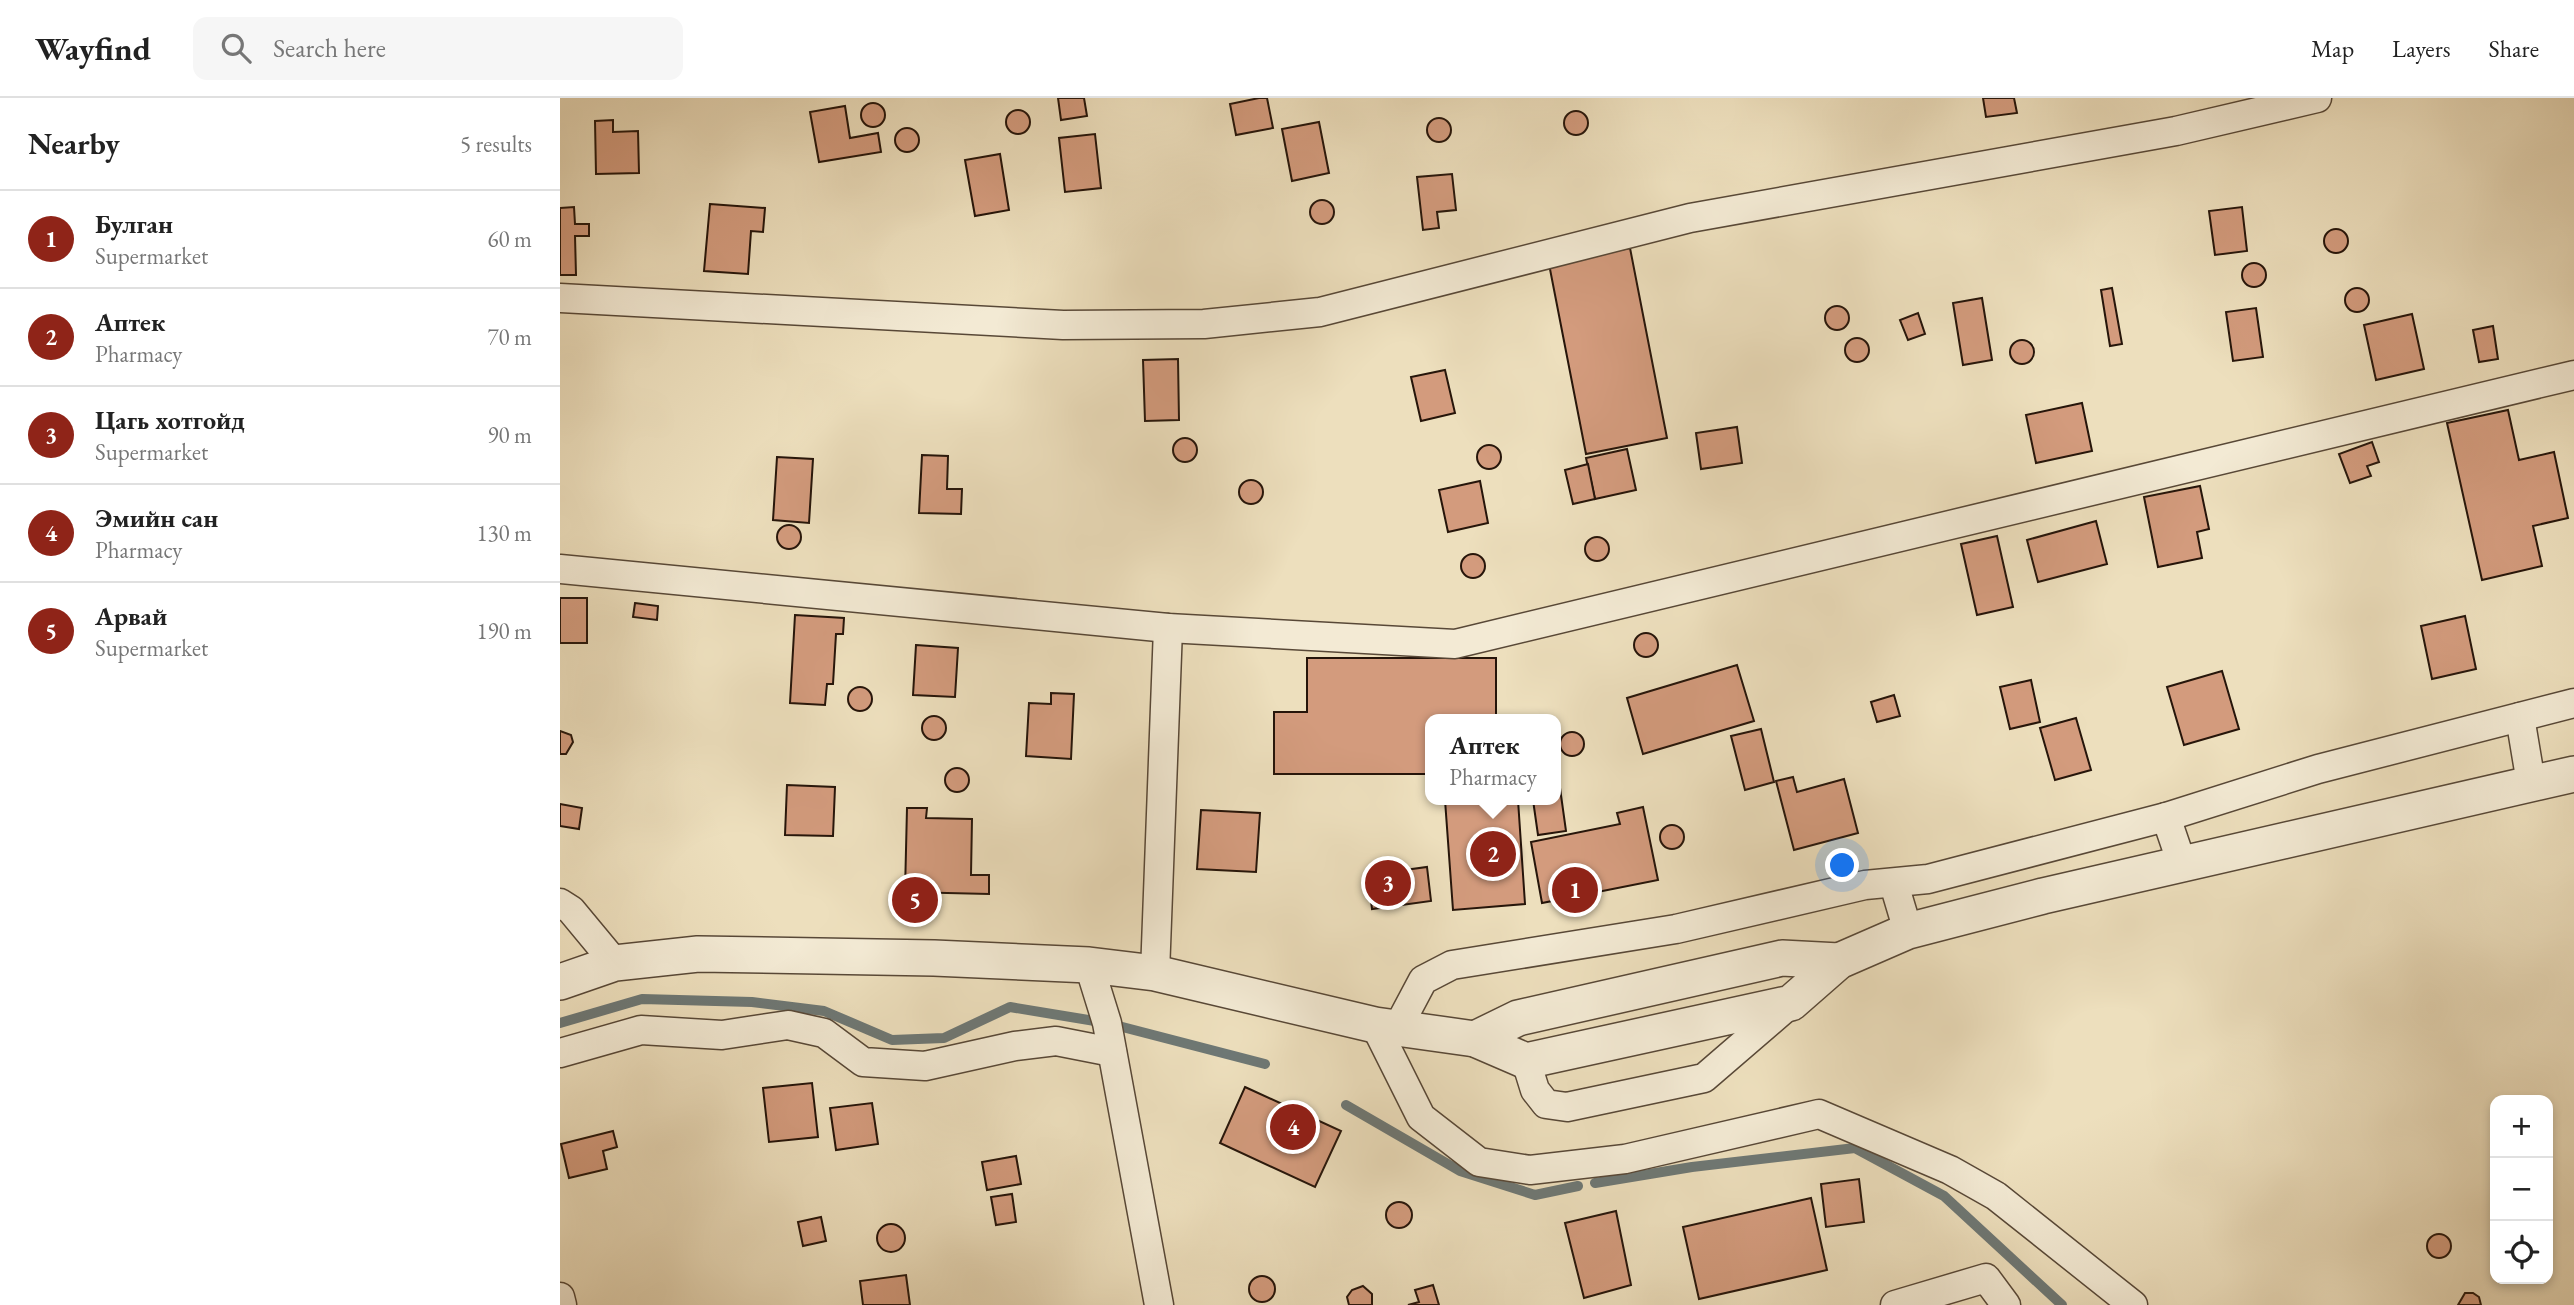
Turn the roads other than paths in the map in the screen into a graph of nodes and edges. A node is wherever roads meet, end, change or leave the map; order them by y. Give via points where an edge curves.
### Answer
1 (2317, 98) edge
2 (560, 298) edge
3 (2574, 375) edge
4 (560, 569) edge
5 (1168, 628) junction
6 (2574, 703) edge
7 (2521, 717) junction
8 (2574, 774) edge
9 (2531, 783) junction
10 (2165, 817) junction
11 (2182, 864) junction
12 (1894, 884) junction
13 (560, 903) edge
14 (1908, 931) junction
15 (1839, 961) junction
16 (615, 962) junction
17 (1089, 965) junction
18 (1154, 973) junction
19 (560, 982) edge
20 (1791, 1003) junction
21 (1386, 1027) junction
22 (1475, 1039) junction
23 (1112, 1052) junction
24 (560, 1053) edge
25 (1526, 1061) junction
26 (560, 1297) edge
27 (562, 1305) edge
28 (1159, 1305) edge
29 (1895, 1305) edge
30 (2006, 1305) edge
31 (2133, 1305) edge

1 - 2 street via 2176,131 1690,218 1320,312 1204,324 1063,325
3 - 5 street via 1455,644
4 - 5 street
5 - 18 street
6 - 7 street
7 - 9 street
7 - 10 street via 2318,769
8 - 9 street
9 - 11 street
10 - 11 street
10 - 12 street
11 - 14 street
12 - 14 street
12 - 21 street via 1865,885 1675,929 1452,965 1423,980
13 - 16 street
14 - 15 street
15 - 20 street
15 - 22 street via 1782,958 1518,1018
16 - 17 street via 698,954
16 - 19 street
17 - 18 street
17 - 23 street
18 - 21 street
20 - 25 street
20 - 25 street via 1704,1078 1567,1107 1546,1104 1535,1090
21 - 22 street
21 - 31 street via 1422,1117 1479,1162 1530,1170 1625,1159 1819,1114 1950,1170 1996,1196
22 - 25 street
23 - 24 street via 1056,1041 925,1066 863,1062 824,1033 788,1025 722,1035 641,1030
23 - 28 street
26 - 27 street
29 - 30 street via 1986,1278

